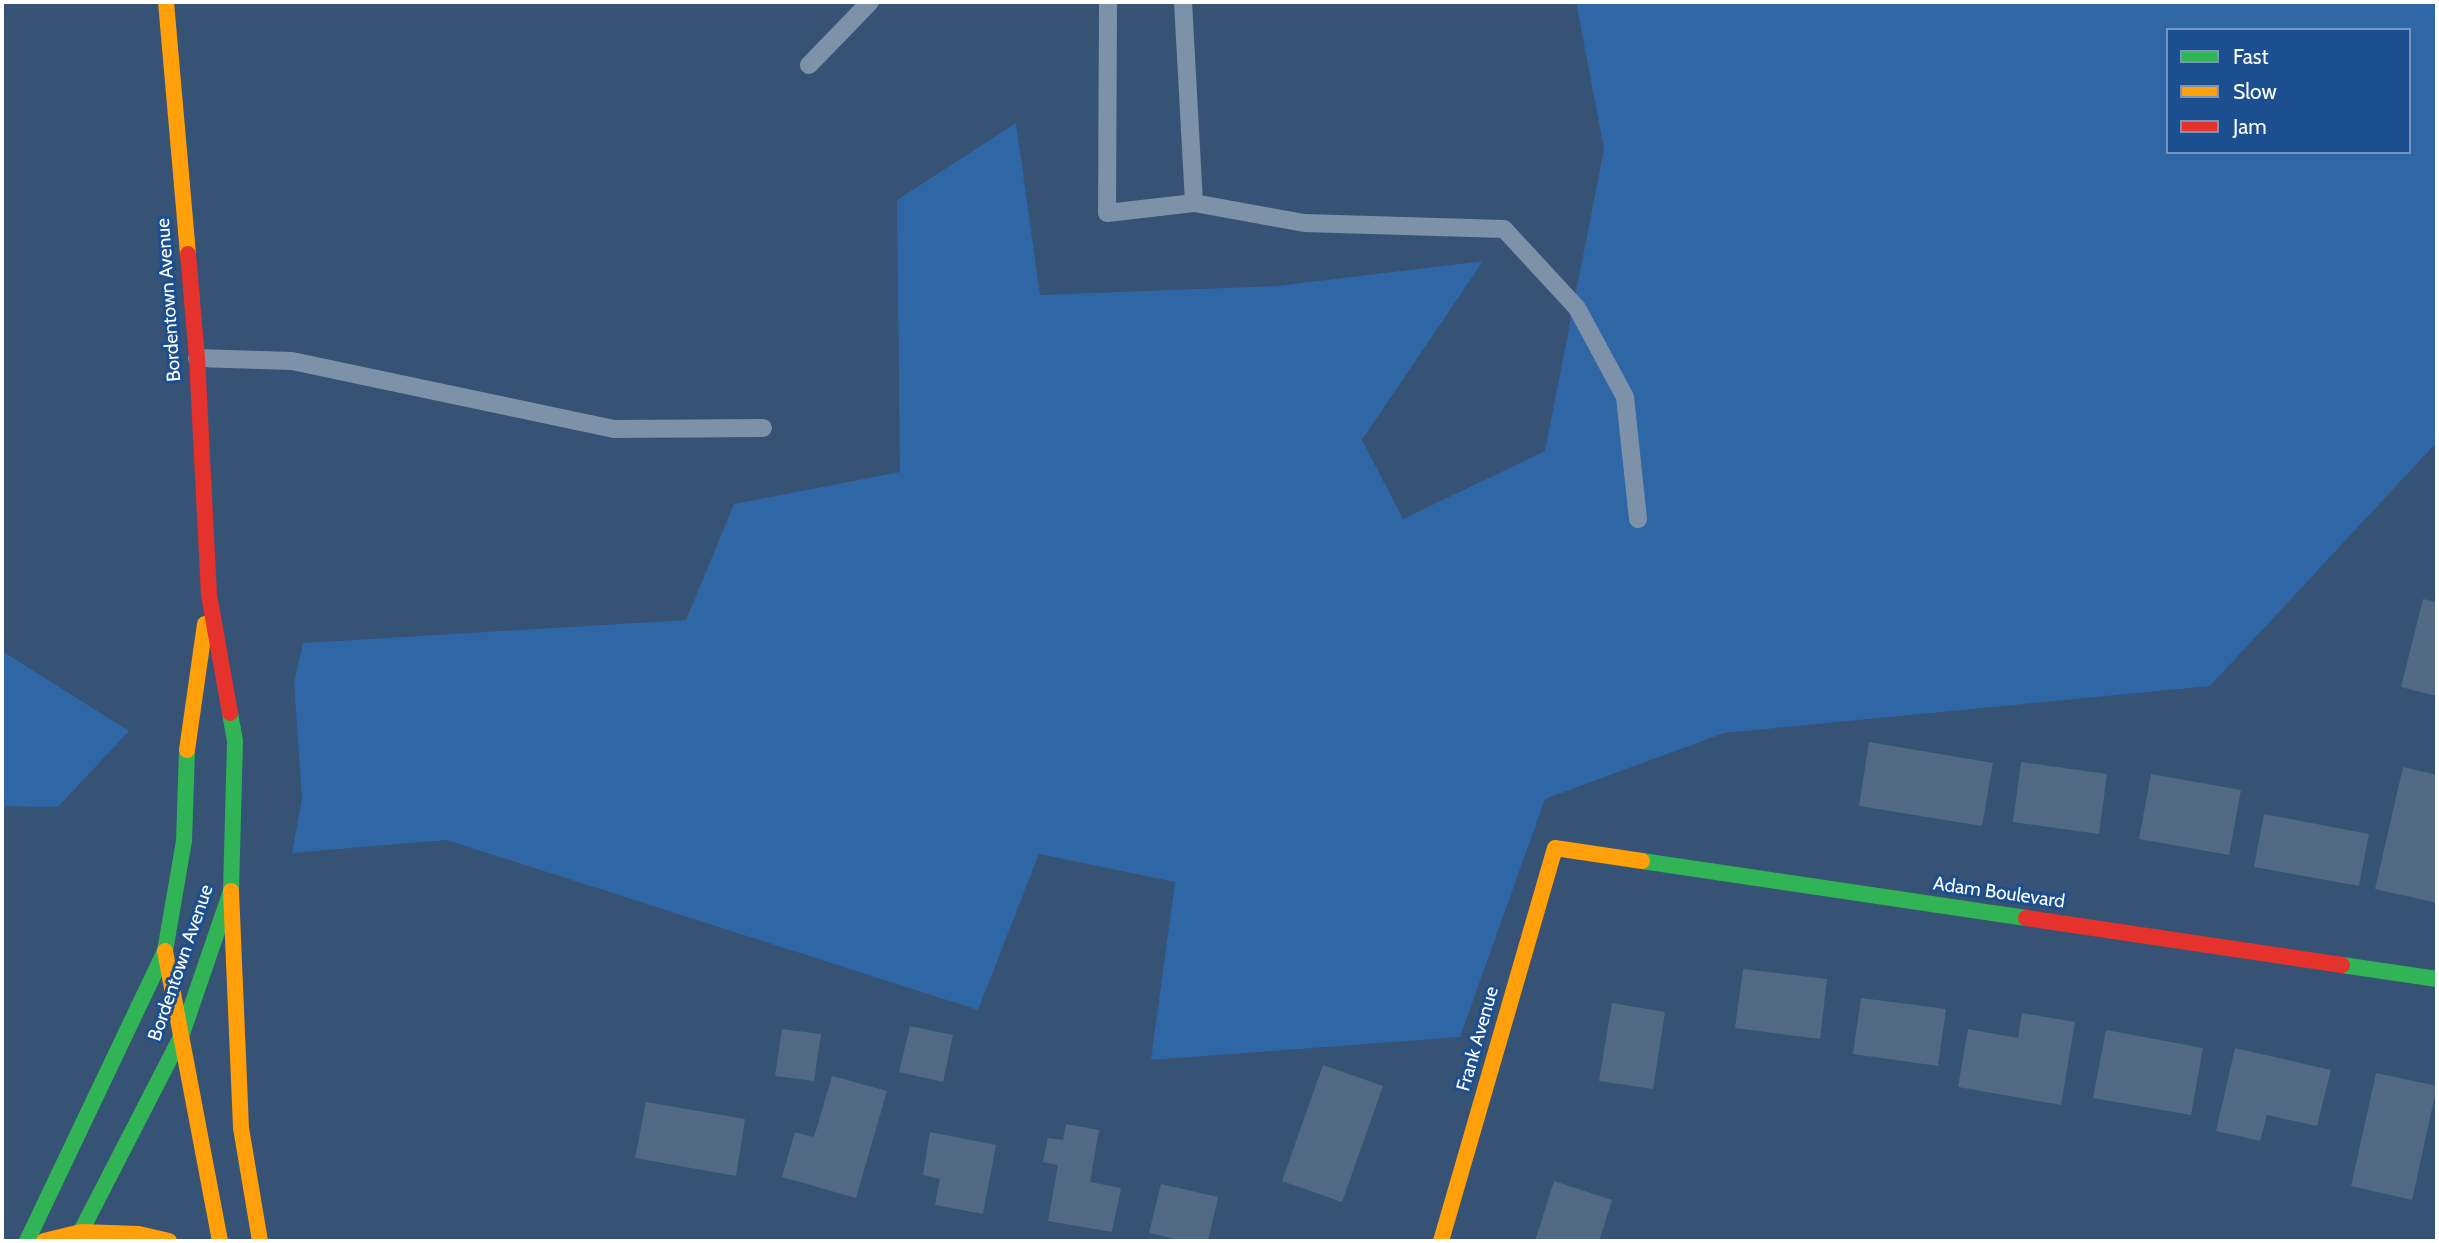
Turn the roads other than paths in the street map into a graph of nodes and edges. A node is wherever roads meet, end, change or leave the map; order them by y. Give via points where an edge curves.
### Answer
1 (166, 2) edge
2 (870, 2) edge
3 (1108, 2) edge
4 (1183, 2) edge
5 (809, 65) dead end
6 (1194, 203) junction
7 (197, 358) junction
8 (763, 428) dead end
9 (1638, 519) dead end
10 (209, 595) junction
11 (1555, 848) joint
12 (231, 891) junction
13 (164, 951) junction
14 (2437, 979) edge
15 (181, 1037) junction
16 (78, 1236) edge
17 (27, 1241) edge
18 (44, 1241) edge
19 (169, 1241) edge
20 (220, 1241) edge
21 (260, 1241) edge
22 (1441, 1241) edge

1 - 7 main road, Bordentown Avenue
2 - 5 lane
3 - 6 lane via 1107,213
4 - 6 lane
6 - 9 lane via 1304,223 1504,229 1577,308 1625,397
7 - 8 lane via 292,361 614,429
7 - 10 main road, Bordentown Avenue
10 - 12 main road, Bordentown Avenue via 235,741
10 - 13 main road, Bordentown Avenue via 188,728 184,841
11 - 14 main road, Adam Boulevard
11 - 22 main road, Frank Avenue
12 - 15 main road, Bordentown Avenue
12 - 21 main road via 241,1128
13 - 15 main road
13 - 17 main road, Bordentown Avenue
15 - 16 main road, Bordentown Avenue
15 - 20 main road
16 - 18 main road
16 - 19 main road via 139,1234

